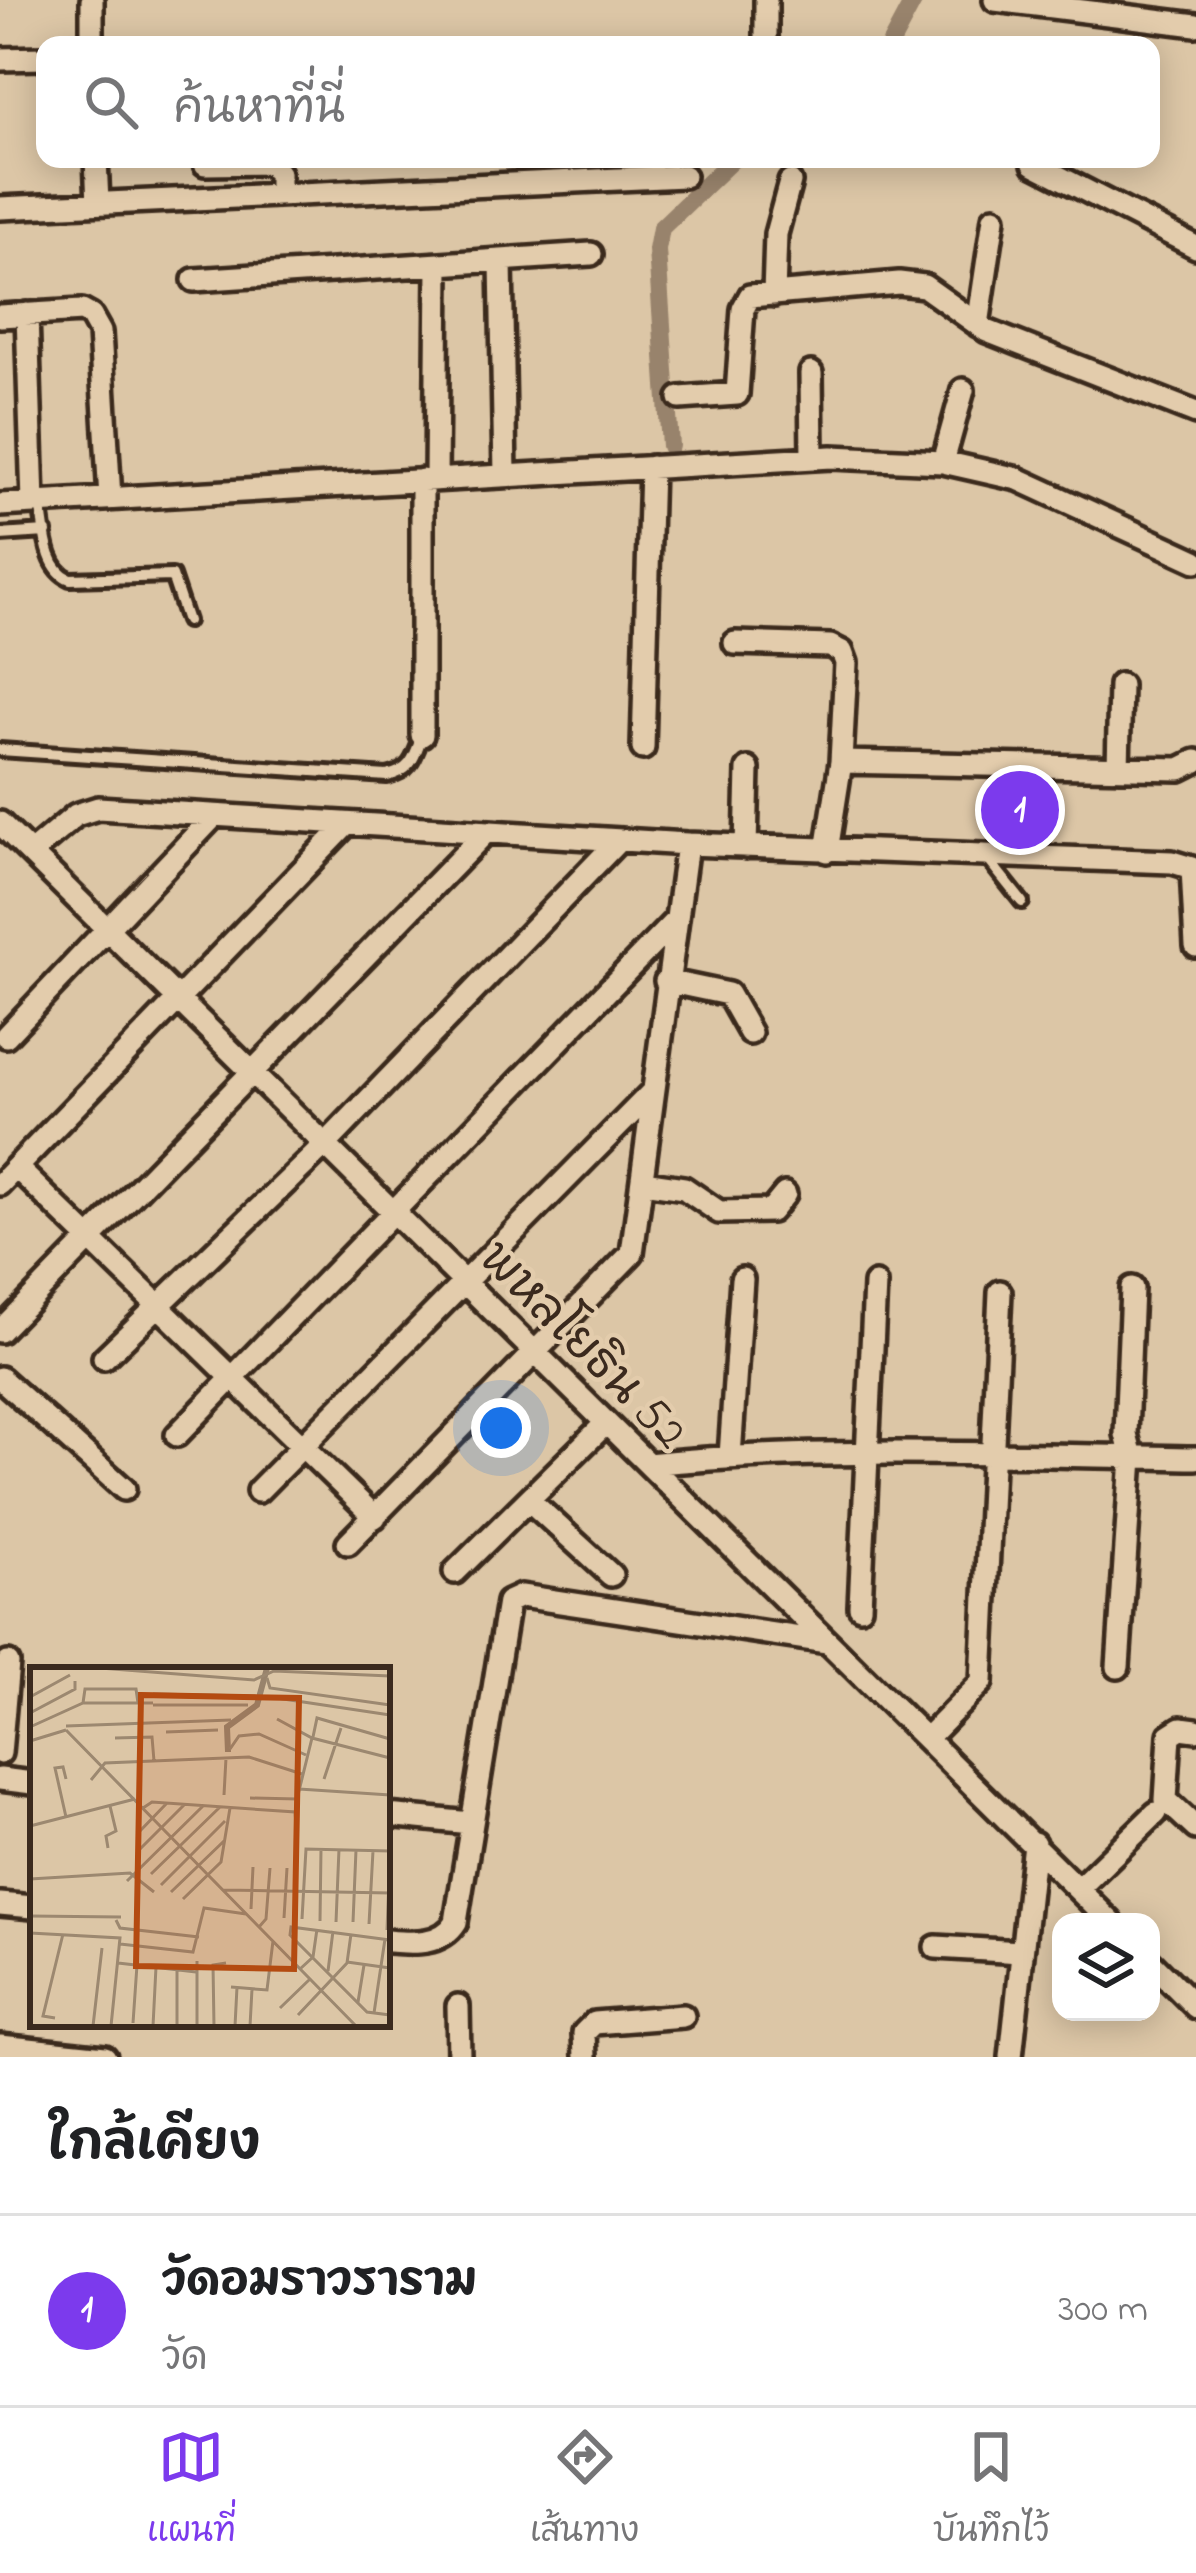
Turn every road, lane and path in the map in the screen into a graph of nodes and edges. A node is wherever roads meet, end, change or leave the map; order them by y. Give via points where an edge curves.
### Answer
1 (92, 0) edge
2 (766, 0) edge
3 (995, 0) edge
4 (1196, 25) edge
5 (92, 36) edge
6 (766, 36) edge
7 (36, 58) edge
8 (0, 59) edge
9 (96, 168) edge
10 (274, 168) edge
11 (1042, 168) edge
12 (684, 176) dead end
13 (790, 182) dead end
14 (279, 194) junction
15 (98, 203) junction
16 (0, 208) edge
17 (994, 218) dead end
18 (1196, 247) edge
19 (591, 254) dead end
20 (502, 262) junction
21 (438, 266) junction
22 (194, 280) dead end
23 (774, 295) junction
24 (27, 314) junction
25 (0, 316) edge
26 (978, 326) junction
27 (811, 373) dead end
28 (963, 390) dead end
29 (680, 398) dead end
30 (1196, 412) edge
31 (812, 458) junction
32 (943, 462) junction
33 (651, 467) junction
34 (505, 475) junction
35 (429, 480) junction
36 (110, 498) junction
37 (36, 503) junction
38 (0, 505) edge
39 (46, 532) junction
40 (0, 535) edge
41 (1196, 561) edge
42 (187, 621) dead end
43 (735, 643) dead end
44 (1120, 686) dead end
45 (422, 735) joint
46 (643, 748) dead end
47 (0, 750) edge
48 (842, 762) junction
49 (1196, 763) edge
50 (1118, 768) junction
51 (748, 769) dead end
52 (214, 816) junction
53 (0, 823) edge
54 (346, 825) junction
55 (485, 833) junction
56 (619, 840) junction
57 (687, 844) junction
58 (746, 847) junction
59 (827, 851) junction
60 (31, 853) junction
61 (985, 856) junction
62 (1022, 902) dead end
63 (674, 922) junction
64 (108, 930) junction
65 (1196, 946) edge
66 (666, 981) junction
67 (181, 1002) junction
68 (750, 1034) dead end
69 (6, 1036) dead end
70 (253, 1073) junction
71 (651, 1093) junction
72 (325, 1145) junction
73 (8, 1176) edge
74 (643, 1182) junction
75 (785, 1194) dead end
76 (390, 1210) junction
77 (91, 1239) junction
78 (742, 1279) dead end
79 (463, 1280) junction
80 (875, 1284) dead end
81 (1132, 1288) dead end
82 (1000, 1292) dead end
83 (156, 1304) junction
84 (0, 1331) edge
85 (534, 1350) junction
86 (104, 1358) dead end
87 (231, 1377) junction
88 (0, 1378) edge
89 (606, 1423) junction
90 (177, 1435) dead end
91 (305, 1444) junction
92 (868, 1454) junction
93 (993, 1454) junction
94 (730, 1456) junction
95 (1132, 1456) junction
96 (1196, 1458) edge
97 (648, 1464) junction
98 (124, 1489) dead end
99 (258, 1491) dead end
100 (530, 1501) junction
101 (375, 1516) junction
102 (348, 1543) dead end
103 (455, 1572) dead end
104 (611, 1575) dead end
105 (860, 1607) dead end
106 (828, 1642) junction
107 (8, 1664) dead end
108 (1118, 1667) dead end
109 (1196, 1730) edge
110 (926, 1739) junction
111 (0, 1753) edge
112 (0, 1779) edge
113 (30, 1783) edge
114 (1156, 1813) dead end
115 (390, 1815) edge
116 (471, 1823) junction
117 (1196, 1828) edge
118 (1034, 1843) junction
119 (1078, 1889) junction
120 (0, 1904) edge
121 (30, 1907) edge
122 (1103, 1913) edge
123 (390, 1941) edge
124 (936, 1947) dead end
125 (1021, 1952) junction
126 (1160, 1971) edge
127 (458, 2006) dead end
128 (1196, 2007) edge
129 (683, 2016) dead end
130 (5, 2050) edge
131 (104, 2057) edge
132 (459, 2057) edge
133 (585, 2057) edge
134 (1011, 2057) edge

1 - 5 street
2 - 6 street
3 - 4 street
7 - 8 street
9 - 15 street
10 - 14 street
11 - 18 street
12 - 14 street
13 - 23 street via 776,233
14 - 15 street
15 - 16 street
17 - 26 street
19 - 20 street
20 - 21 street
20 - 34 street
21 - 22 street
21 - 35 street
23 - 26 street via 924,286
23 - 29 street via 745,302 737,394
24 - 25 street
24 - 36 street via 82,311 100,332
24 - 37 street
26 - 30 street
27 - 31 street
28 - 32 street
31 - 32 street
31 - 33 street
32 - 41 street via 1018,479
33 - 34 street
33 - 46 street
34 - 35 street
35 - 36 street
35 - 45 street
36 - 37 street
37 - 38 street
37 - 39 lane
39 - 40 lane
39 - 42 lane via 53,567 70,579 172,575
43 - 48 street via 842,652
44 - 50 street
45 - 47 lane via 413,761 387,776
48 - 50 street
48 - 59 street
49 - 50 street
51 - 58 street
52 - 54 street
52 - 60 street via 87,809
52 - 64 street
53 - 60 street, พหลโยธิน 52
54 - 55 street
54 - 67 street
55 - 56 street
55 - 70 street
56 - 57 street
56 - 72 street
57 - 58 street
57 - 63 street
58 - 59 street
59 - 61 street
60 - 64 street, พหลโยธิน 52
61 - 62 lane
61 - 65 street via 1186,863 1194,878
63 - 66 street
63 - 76 street
64 - 67 street, พหลโยธิน 52
64 - 69 street
66 - 68 street via 728,994
66 - 71 street
67 - 70 street, พหลโยธิน 52
67 - 73 street
70 - 72 street, พหลโยธิน 52
70 - 77 street
71 - 74 street
71 - 79 street
72 - 76 street, พหลโยธิน 52
72 - 83 street
73 - 77 street
74 - 75 street via 684,1188 719,1212 771,1211
74 - 85 street via 632,1253
76 - 79 street, พหลโยธิน 52
76 - 87 street
77 - 83 street
77 - 84 street
78 - 94 street
79 - 85 street, พหลโยธิน 52
79 - 91 street
80 - 92 street
81 - 95 street
82 - 93 street
83 - 86 street
83 - 87 street
85 - 89 street, พหลโยธิน 52
85 - 101 street
87 - 90 street
87 - 91 street
88 - 98 street
89 - 97 street, พหลโยธิน 52
89 - 100 street
91 - 99 street
91 - 101 street
92 - 93 street
92 - 94 street
92 - 105 street
93 - 95 street
93 - 110 street via 982,1682
94 - 97 street
95 - 96 street
95 - 108 street
97 - 106 street, พหลโยธิน 52
100 - 103 street
100 - 104 street
101 - 102 street
106 - 110 street, พหลโยธิน 52
106 - 116 street via 514,1598 502,1617
107 - 111 street
109 - 117 street via 1170,1735 1166,1800
110 - 118 street, พหลโยธิน 52
112 - 113 street
114 - 119 street
115 - 116 street
116 - 123 street via 453,1928 429,1941
118 - 119 street, พหลโยธิน 52
118 - 125 street
119 - 122 street, พหลโยธิน 52
120 - 121 street
124 - 125 street
125 - 134 street
126 - 128 street
127 - 132 street
129 - 133 street via 594,2023 584,2033
130 - 131 street

